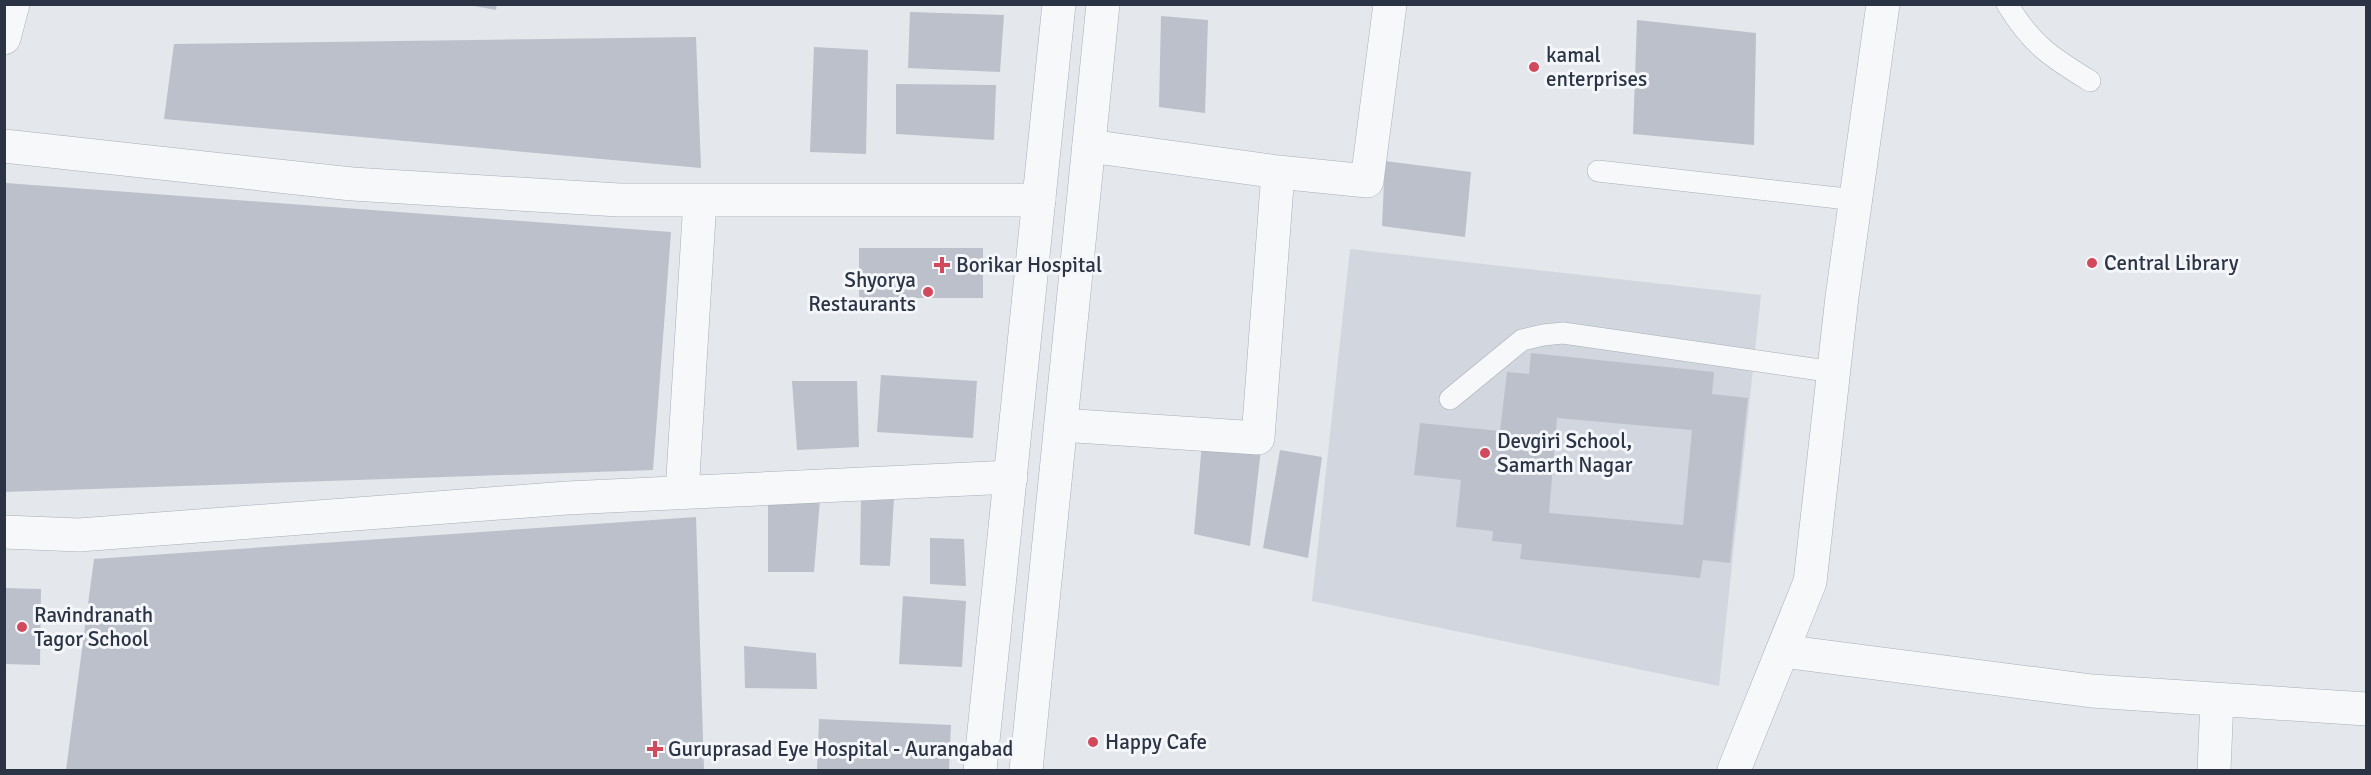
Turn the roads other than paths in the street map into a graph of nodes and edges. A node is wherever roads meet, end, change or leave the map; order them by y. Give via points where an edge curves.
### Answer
1 (13, 4) edge
2 (1059, 4) edge
3 (1103, 4) edge
4 (1390, 4) edge
5 (1883, 4) edge
6 (2007, 4) edge
7 (4, 38) edge
8 (2090, 81) dead end
9 (4, 146) edge
10 (1089, 146) junction
11 (1598, 171) dead end
12 (1278, 172) junction
13 (700, 200) junction
14 (1039, 200) junction
15 (1856, 200) junction
16 (1834, 372) junction
17 (1450, 399) dead end
18 (1060, 425) junction
19 (1011, 477) junction
20 (682, 493) junction
21 (4, 531) edge
22 (1782, 651) junction
23 (2217, 700) junction
24 (2367, 709) edge
25 (980, 771) edge
26 (1026, 771) edge
27 (1734, 771) edge
28 (2214, 771) edge

1 - 7 street
2 - 14 street
3 - 10 street
4 - 12 street via 1368,181
5 - 15 street
6 - 8 lane via 2020,26 2047,54
9 - 13 street via 352,184 619,200
10 - 12 street
10 - 18 street
11 - 15 lane
12 - 18 street via 1258,438
13 - 14 street
13 - 20 street
14 - 19 street
15 - 16 street
16 - 17 lane via 1563,333 1543,334 1522,340
16 - 22 street via 1810,582
18 - 26 street
19 - 20 street
19 - 25 street
20 - 21 street via 567,498 79,535
22 - 23 street via 2092,691
22 - 27 street
23 - 24 street
23 - 28 street

